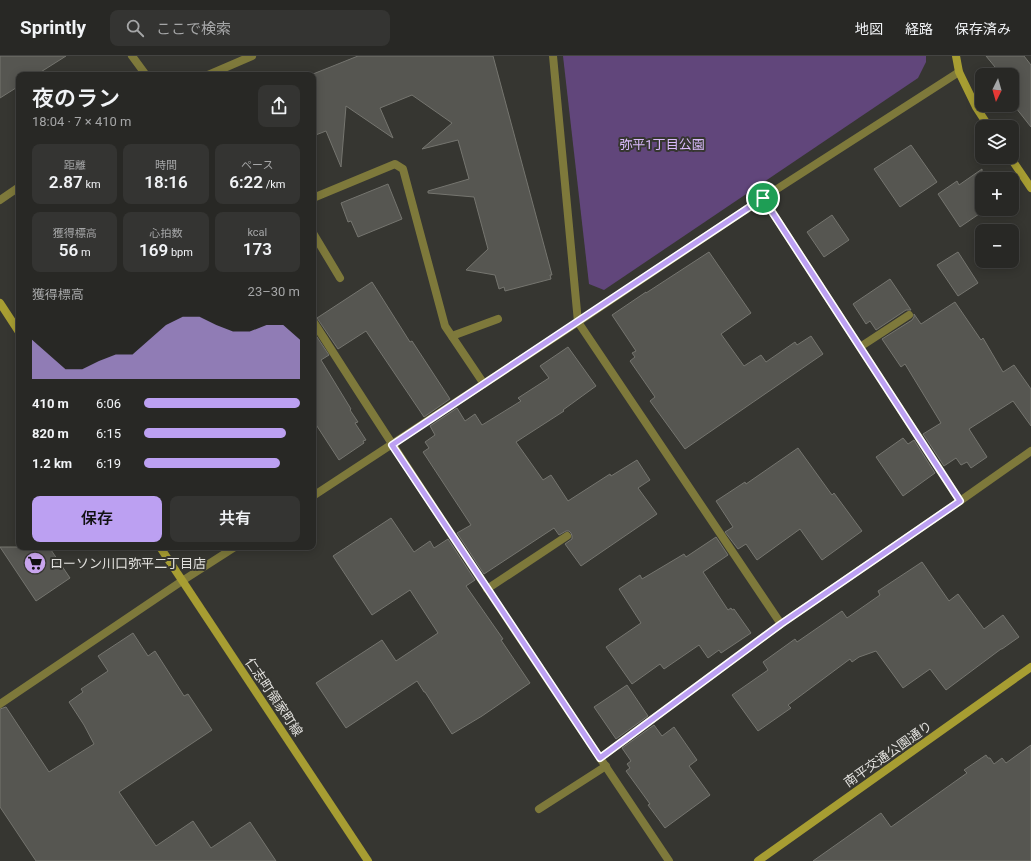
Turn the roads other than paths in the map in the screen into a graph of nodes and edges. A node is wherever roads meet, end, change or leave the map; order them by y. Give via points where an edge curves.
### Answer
1 (132, 56) edge
2 (252, 56) edge
3 (553, 56) edge
4 (956, 56) edge
5 (144, 72) edge
6 (215, 72) edge
7 (959, 72) junction
8 (984, 120) edge
9 (1015, 164) edge
10 (1031, 188) edge
11 (16, 189) edge
12 (316, 197) edge
13 (763, 198) junction
14 (0, 200) edge
15 (316, 238) edge
16 (340, 278) dead end
17 (0, 303) edge
18 (909, 315) dead end
19 (498, 319) dead end
20 (578, 322) junction
21 (316, 326) edge
22 (16, 327) edge
23 (452, 336) junction
24 (860, 347) junction
25 (484, 384) junction
26 (392, 445) junction
27 (1031, 451) edge
28 (316, 494) edge
29 (960, 501) junction
30 (567, 536) dead end
31 (162, 550) edge
32 (229, 550) edge
33 (182, 581) junction
34 (488, 589) junction
35 (781, 624) junction
36 (1031, 667) edge
37 (0, 704) edge
38 (600, 758) junction
39 (606, 766) junction
40 (539, 809) dead end
41 (368, 861) edge
42 (669, 861) edge
43 (758, 861) edge

1 - 5 street
2 - 6 street
3 - 20 street
4 - 7 street
7 - 8 street
7 - 13 street
9 - 10 street
11 - 14 street
12 - 23 street via 395,164 403,169 445,326
13 - 20 street
13 - 24 street
15 - 16 street
17 - 22 street
18 - 24 street
19 - 23 street
20 - 25 street
20 - 35 street
21 - 26 street
23 - 25 street
24 - 29 street
25 - 26 street
26 - 28 street
26 - 34 street
27 - 29 street
29 - 35 street
30 - 34 street
31 - 33 street, 仁志町領家町線
32 - 33 street
33 - 37 street
33 - 41 street, 仁志町領家町線
34 - 38 street
35 - 38 street
36 - 43 street, 南平交通公園通り
38 - 39 street
39 - 40 street
39 - 42 street

